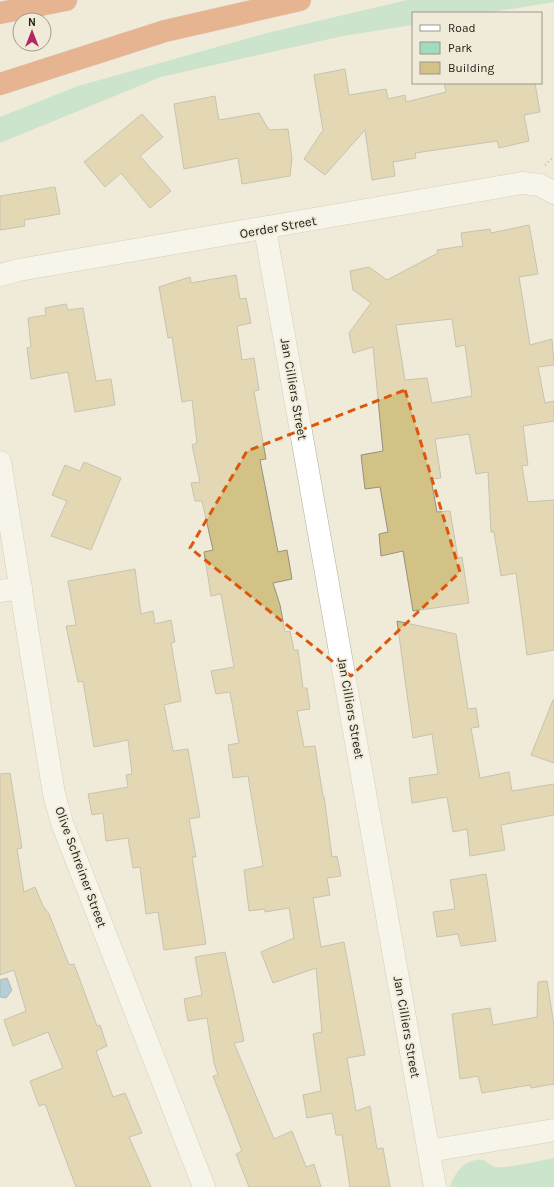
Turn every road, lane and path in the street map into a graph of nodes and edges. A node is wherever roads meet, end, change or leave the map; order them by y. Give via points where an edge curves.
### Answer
1 (66, 0) edge
2 (300, 0) edge
3 (0, 13) edge
4 (165, 32) junction
5 (0, 84) edge
6 (0, 96) edge
7 (554, 193) edge
8 (265, 229) junction
9 (0, 275) edge
10 (0, 462) edge
11 (21, 588) junction
12 (0, 591) edge
13 (554, 1130) edge
14 (430, 1151) junction
15 (204, 1187) edge
16 (435, 1187) edge

1 - 3 highway
2 - 4 highway
4 - 5 highway
4 - 6 highway
7 - 8 street, Oerder Street via 540,185 522,183
8 - 9 street, Oerder Street
8 - 14 street, Jan Cilliers Street
10 - 11 street, Olive Schreiner Street
11 - 12 street
11 - 15 street, Olive Schreiner Street via 54,794 62,823
13 - 14 street
14 - 16 street, Jan Cilliers Street

